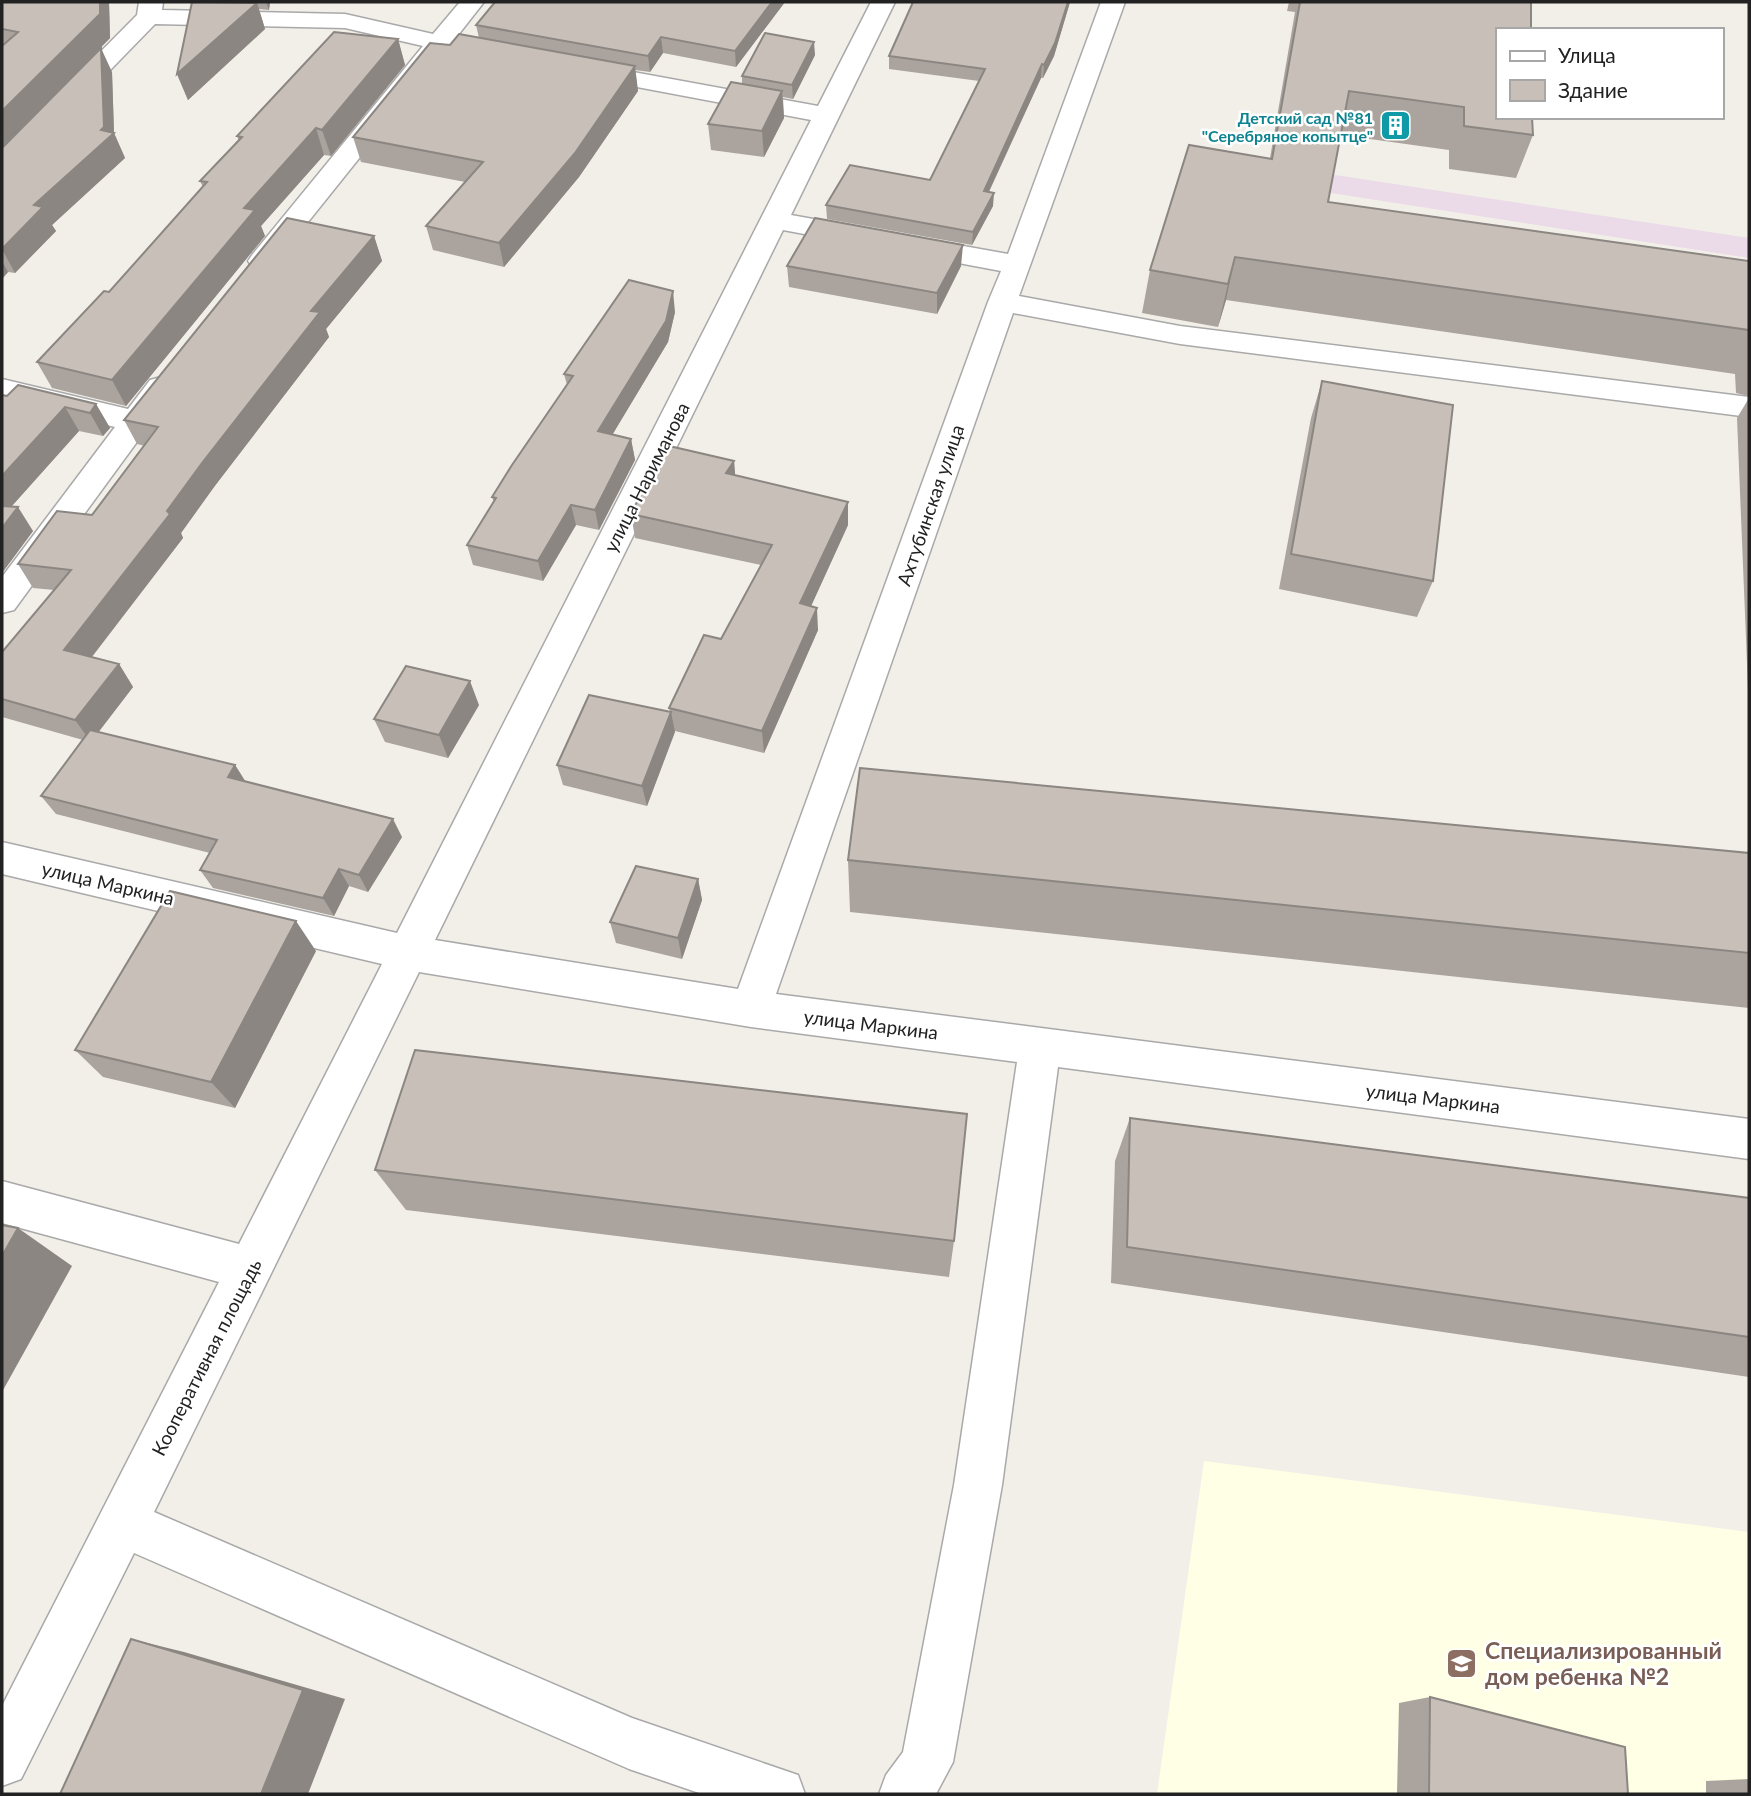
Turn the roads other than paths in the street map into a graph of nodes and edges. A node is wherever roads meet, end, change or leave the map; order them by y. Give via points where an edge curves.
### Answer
1 (472, 2) edge
2 (883, 2) edge
3 (1113, 2) edge
4 (150, 9) edge
5 (343, 11) edge
6 (438, 43) junction
7 (478, 50) edge
8 (559, 65) edge
9 (828, 115) junction
10 (2, 166) edge
11 (775, 220) junction
12 (1018, 265) junction
13 (247, 280) edge
14 (1002, 302) junction
15 (177, 367) edge
16 (2, 389) edge
17 (1749, 407) edge
18 (134, 421) junction
19 (2, 601) edge
20 (2, 858) edge
21 (409, 953) junction
22 (751, 1009) junction
23 (1040, 1046) junction
24 (1749, 1139) edge
25 (2, 1202) edge
26 (250, 1269) junction
27 (123, 1523) junction
28 (2, 1760) edge
29 (779, 1794) edge
30 (905, 1794) edge

1 - 6 street
2 - 9 street, улица Нариманова
3 - 12 street, Ахтубинская улица
4 - 5 street
4 - 10 street
5 - 6 street
6 - 7 street
6 - 13 street
8 - 9 street
9 - 11 street, улица Нариманова
11 - 12 street
11 - 21 street, улица Нариманова
12 - 14 street, Ахтубинская улица
14 - 17 street via 1180,335
14 - 22 street, Ахтубинская улица via 845,787
15 - 18 street
16 - 18 street
18 - 19 street
20 - 21 street, улица Маркина
21 - 22 street, улица Маркина
21 - 26 street, Кооперативная площадь
22 - 23 street, улица Маркина
23 - 24 street, улица Маркина
23 - 30 street via 978,1485 926,1762
25 - 26 street
26 - 27 street, Кооперативная площадь
27 - 28 street, Кооперативная площадь
27 - 29 street via 629,1743

